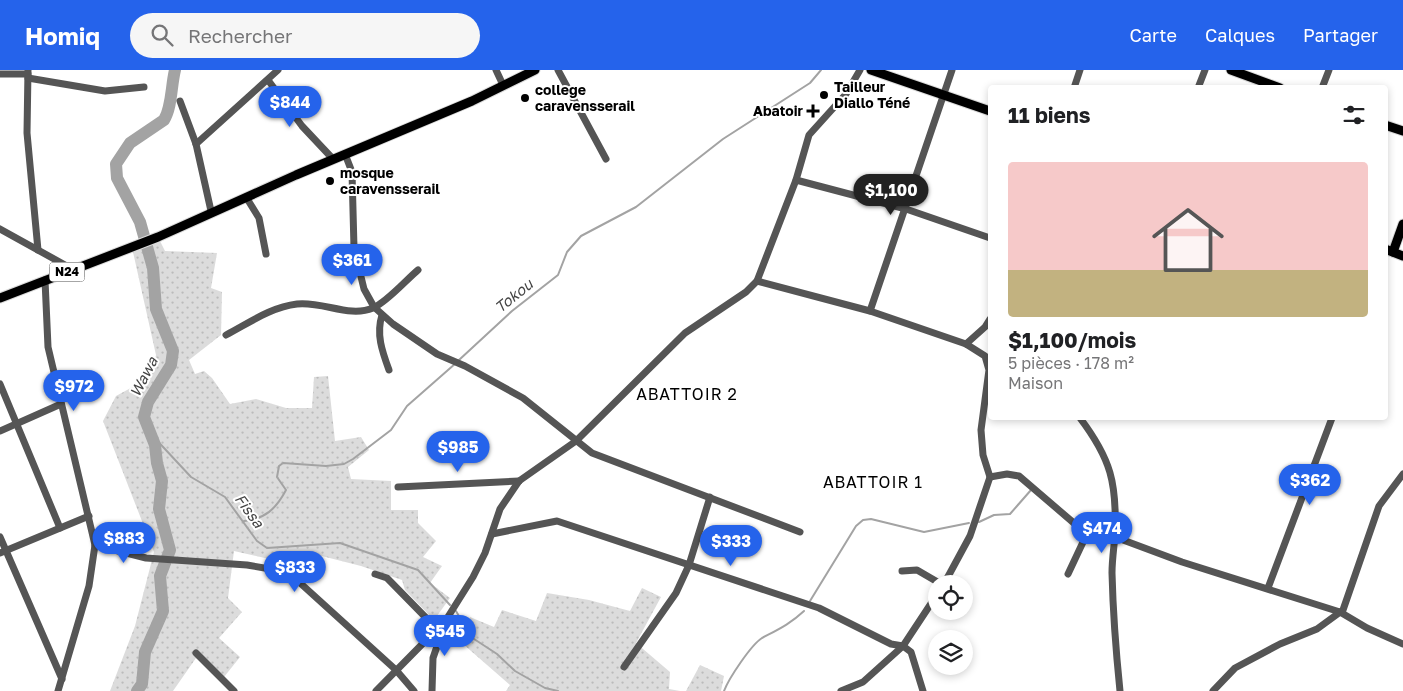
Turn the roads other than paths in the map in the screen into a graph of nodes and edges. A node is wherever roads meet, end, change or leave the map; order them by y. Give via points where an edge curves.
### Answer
1 (278, 70) edge
2 (496, 70) edge
3 (536, 70) edge
4 (558, 70) edge
5 (860, 70) edge
6 (871, 70) edge
7 (952, 70) edge
8 (1080, 70) edge
9 (1205, 70) edge
10 (1231, 70) edge
11 (1329, 70) edge
12 (893, 72) edge
13 (0, 74) edge
14 (28, 74) edge
15 (268, 80) junction
16 (504, 85) junction
17 (1074, 85) edge
18 (1199, 85) edge
19 (1272, 85) edge
20 (1323, 85) edge
21 (144, 87) dead end
22 (944, 95) junction
23 (180, 101) dead end
24 (988, 110) edge
25 (1388, 126) edge
26 (1403, 131) edge
27 (196, 144) junction
28 (345, 154) junction
29 (606, 159) dead end
30 (333, 160) junction
31 (796, 180) junction
32 (246, 197) junction
33 (906, 209) junction
34 (211, 212) junction
35 (1403, 224) edge
36 (0, 229) edge
37 (988, 237) edge
38 (38, 250) junction
39 (1389, 251) edge
40 (266, 254) dead end
41 (1403, 256) edge
42 (74, 270) junction
43 (418, 270) dead end
44 (45, 280) junction
45 (757, 281) junction
46 (0, 298) edge
47 (374, 308) junction
48 (870, 311) junction
49 (382, 315) junction
50 (988, 322) edge
51 (226, 335) dead end
52 (966, 344) junction
53 (988, 364) edge
54 (389, 370) dead end
55 (988, 383) edge
56 (0, 384) edge
57 (61, 404) junction
58 (1081, 420) edge
59 (1331, 420) edge
60 (17, 424) junction
61 (0, 431) edge
62 (576, 441) junction
63 (1403, 474) edge
64 (990, 478) junction
65 (518, 481) junction
66 (398, 487) dead end
67 (710, 497) junction
68 (88, 516) junction
69 (60, 528) junction
70 (800, 532) dead end
71 (492, 534) junction
72 (0, 537) edge
73 (1115, 537) junction
74 (95, 545) junction
75 (3, 552) edge
76 (689, 565) junction
77 (902, 571) dead end
78 (375, 574) dead end
79 (1068, 574) dead end
80 (948, 575) edge
81 (928, 576) edge
82 (1268, 588) junction
83 (928, 608) edge
84 (1340, 612) junction
85 (446, 620) junction
86 (437, 629) junction
87 (1403, 644) edge
88 (903, 646) junction
89 (196, 653) dead end
90 (624, 667) dead end
91 (396, 670) junction
92 (62, 680) junction
93 (1216, 690) edge
94 (58, 691) edge
95 (234, 691) edge
96 (376, 691) edge
97 (414, 691) edge
98 (432, 691) edge
99 (841, 691) edge
100 (923, 691) edge
101 (1120, 691) edge

1 - 15 street
2 - 16 street
3 - 16 main road, N24
4 - 29 street
5 - 31 street via 846,94 810,134
6 - 12 main road
7 - 22 street
8 - 17 street
9 - 18 street
10 - 19 main road
11 - 20 street
12 - 22 main road
13 - 14 street
14 - 21 street via 105,91
14 - 38 street via 27,133
15 - 27 street
15 - 30 street via 302,126
16 - 28 main road, N24 via 472,102
22 - 24 main road
22 - 33 street
23 - 27 street
25 - 26 main road
27 - 34 street
28 - 30 main road, N24
28 - 47 street via 352,172 354,248 364,289
30 - 32 main road, N24
31 - 33 street
31 - 45 street
32 - 34 main road, N24
32 - 40 street via 259,218
33 - 37 street
33 - 48 street
34 - 42 main road, N24
35 - 39 main road
36 - 38 street
38 - 42 street
39 - 41 main road
42 - 44 main road, N24
43 - 47 street
44 - 46 main road, N24
44 - 57 street via 48,348
45 - 48 street
45 - 62 street via 685,333
47 - 49 street
47 - 51 street via 353,312 298,304 272,310
48 - 52 street
49 - 54 street via 378,326 381,349
49 - 62 street via 437,354 523,398
50 - 52 street
52 - 53 street via 985,356
55 - 64 street via 981,430
56 - 60 street
57 - 60 street
57 - 68 street
58 - 73 street via 1105,453 1111,473 1116,512
59 - 82 street
60 - 61 street
60 - 69 street
62 - 65 street
62 - 67 street via 610,462
63 - 84 street via 1378,506
64 - 79 street via 1007,474 1019,476 1082,530 1084,540
64 - 80 street via 970,536
65 - 66 street
65 - 71 street via 500,509
67 - 70 street
67 - 76 street
68 - 69 street
68 - 74 street
69 - 75 street
71 - 76 street via 557,522
71 - 85 street via 473,577
72 - 75 street
73 - 82 street via 1182,562
73 - 101 street via 1113,626
74 - 91 street via 134,556 266,567 289,576
74 - 92 street via 89,586
75 - 92 street
76 - 88 street via 819,608 891,644
76 - 90 street via 676,592
77 - 81 street via 917,570
78 - 86 street via 387,578
82 - 84 street
83 - 88 street
84 - 87 street
84 - 93 street via 1317,628 1235,668
85 - 86 street
85 - 98 street via 433,658
86 - 91 street
88 - 99 street via 863,682
88 - 100 street via 911,652
89 - 95 street
91 - 96 street
91 - 97 street
92 - 94 street

